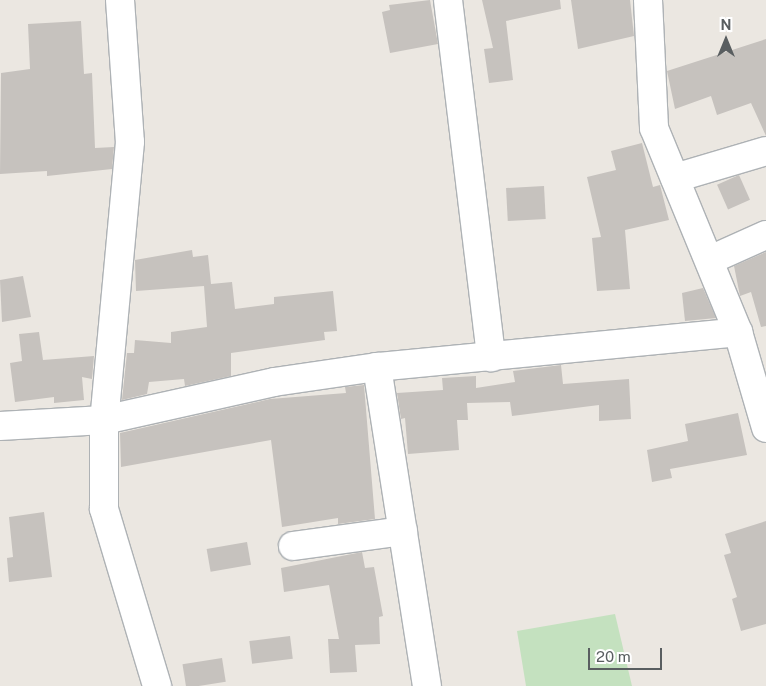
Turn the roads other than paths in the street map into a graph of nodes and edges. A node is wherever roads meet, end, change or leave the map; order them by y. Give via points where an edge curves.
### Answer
1 (120, 0) edge
2 (448, 0) edge
3 (648, 0) edge
4 (766, 151) edge
5 (675, 178) junction
6 (766, 235) edge
7 (710, 260) junction
8 (738, 332) junction
9 (491, 358) junction
10 (377, 367) junction
11 (104, 420) junction
12 (0, 426) edge
13 (766, 428) edge
14 (403, 531) junction
15 (293, 546) dead end
16 (157, 686) edge
17 (427, 686) edge

1 - 11 street via 130,142
2 - 9 street
3 - 5 street via 654,128
4 - 5 street
5 - 7 street
6 - 7 street
7 - 8 street
8 - 9 street
8 - 13 street
9 - 10 street
10 - 11 street via 274,382
10 - 14 street
11 - 12 street
11 - 16 street via 104,509
14 - 15 street
14 - 17 street

